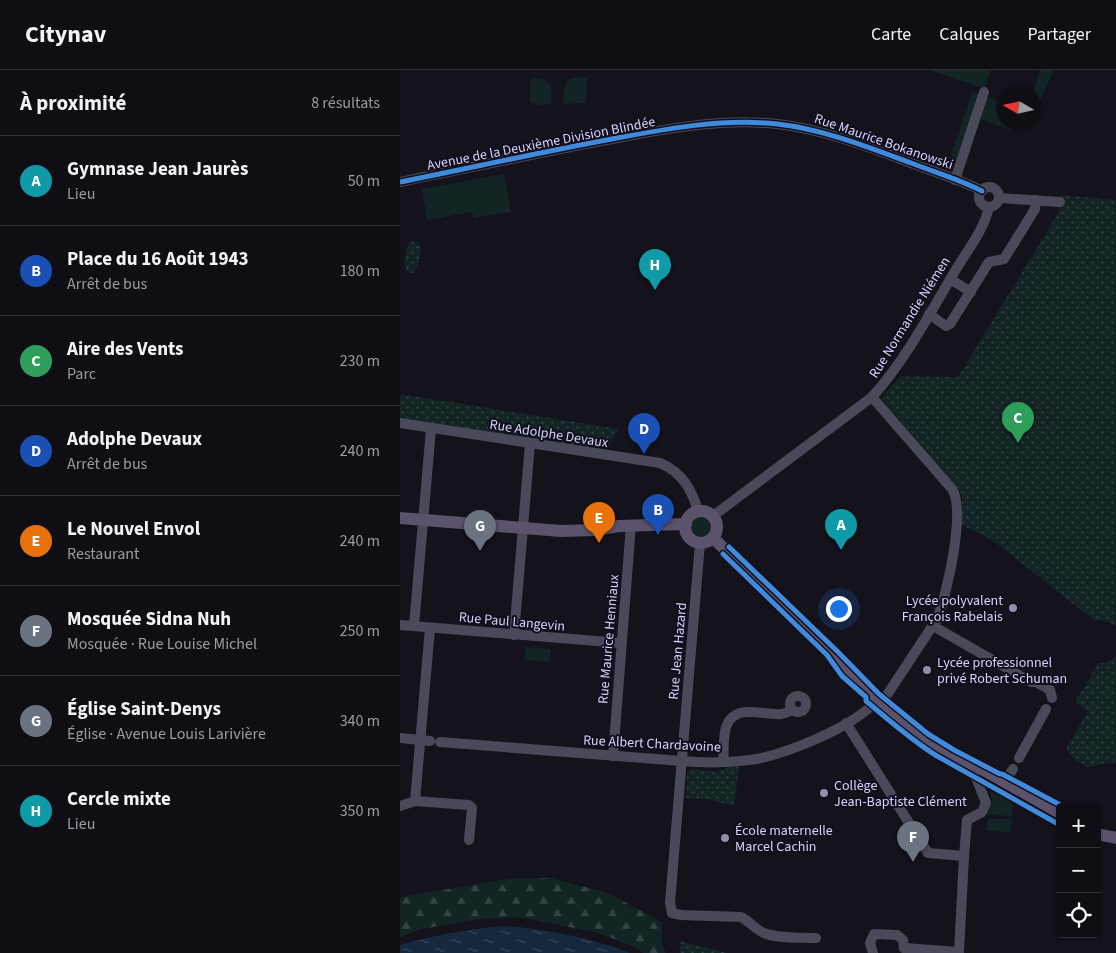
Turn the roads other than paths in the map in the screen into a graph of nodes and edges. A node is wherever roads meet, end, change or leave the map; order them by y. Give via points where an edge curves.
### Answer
1 (984, 92) dead end
2 (776, 123) joint
3 (955, 180) junction
4 (400, 182) edge
5 (982, 190) junction
6 (999, 198) junction
7 (1036, 200) junction
8 (1060, 202) dead end
9 (989, 207) junction
10 (950, 279) junction
11 (971, 292) junction
12 (929, 314) junction
13 (872, 397) junction
14 (400, 423) edge
15 (431, 429) junction
16 (530, 443) junction
17 (698, 512) junction
18 (713, 516) junction
19 (400, 518) edge
20 (424, 520) junction
21 (686, 524) junction
22 (631, 525) junction
23 (528, 528) junction
24 (714, 538) junction
25 (700, 543) junction
26 (400, 625) edge
27 (414, 626) junction
28 (933, 626) junction
29 (430, 628) junction
30 (514, 635) junction
31 (621, 643) junction
32 (1052, 698) dead end
33 (879, 702) junction
34 (1046, 709) dead end
35 (792, 710) dead end
36 (846, 723) junction
37 (400, 738) edge
38 (430, 741) junction
39 (613, 756) junction
40 (1019, 758) dead end
41 (958, 759) junction
42 (682, 762) junction
43 (723, 762) junction
44 (1013, 769) dead end
45 (973, 770) junction
46 (1005, 781) junction
47 (415, 801) junction
48 (400, 806) edge
49 (1056, 811) edge
50 (1056, 817) edge
51 (1101, 835) edge
52 (1116, 838) edge
53 (469, 840) dead end
54 (1101, 841) edge
55 (1116, 844) edge
56 (964, 856) junction
57 (816, 938) dead end
58 (902, 951) edge
59 (959, 952) edge
60 (873, 953) edge

1 - 3 street
2 - 3 street, Rue Maurice Bokanowski via 830,135
2 - 4 street, Avenue de la Deuxième Division Blindée via 734,122 657,131
3 - 5 street, Rue Maurice Bokanowski
5 - 6 street via 994,188
5 - 9 street via 980,200
6 - 7 street
6 - 9 street
7 - 8 street
7 - 11 street via 1035,209 1004,259 989,262
9 - 10 street, Rue Normandie Niémen via 986,219
10 - 11 street
10 - 12 street, Rue Normandie Niémen
11 - 12 street via 950,324 946,326
12 - 13 street, Rue Normandie Niémen via 897,367
13 - 18 street, Rue Normandie Niémen
13 - 28 street, Rue Albert Chardavoine via 954,494 956,501 953,559 941,609
14 - 15 street, Rue Adolphe Devaux
15 - 16 street, Rue Adolphe Devaux
15 - 20 street
16 - 17 street, Rue Adolphe Devaux via 666,465 690,489
16 - 23 street
17 - 18 main road
17 - 21 main road via 688,518
18 - 24 main road via 717,526
19 - 20 main road
20 - 23 main road
20 - 27 street
21 - 22 main road
21 - 25 main road via 687,534
22 - 23 main road via 594,530 540,525
22 - 31 street, Rue Maurice Henniaux
23 - 30 street
24 - 25 main road
24 - 33 main road
25 - 42 street, Rue Jean Hazard
26 - 27 street, Rue Paul Langevin
27 - 29 street, Rue Paul Langevin
28 - 32 street via 1050,690
28 - 33 street, Rue Albert Chardavoine
29 - 30 street, Rue Paul Langevin
29 - 38 street
30 - 31 street, Rue Paul Langevin
31 - 39 street, Rue Maurice Henniaux
33 - 36 street, Rue Albert Chardavoine
33 - 41 main road via 921,738
34 - 40 street
35 - 43 street via 782,714 745,712 735,715 726,727
36 - 43 street, Rue Albert Chardavoine via 776,754
36 - 56 street via 928,854
37 - 38 street, Rue Albert Chardavoine
38 - 39 street, Rue Albert Chardavoine
38 - 47 street
39 - 42 street, Rue Albert Chardavoine
41 - 45 main road
41 - 46 main road
42 - 43 street, Rue Albert Chardavoine
42 - 57 street, Rue Jean Hazard via 670,902 672,912 740,917 771,935
44 - 46 street
45 - 50 main road
45 - 56 street via 986,803 982,812 967,820
46 - 49 main road
47 - 48 street
47 - 53 street via 469,805 472,808
51 - 52 main road
54 - 55 main road
56 - 59 street
58 - 59 street
58 - 60 street via 903,940 897,934 874,934 870,943

